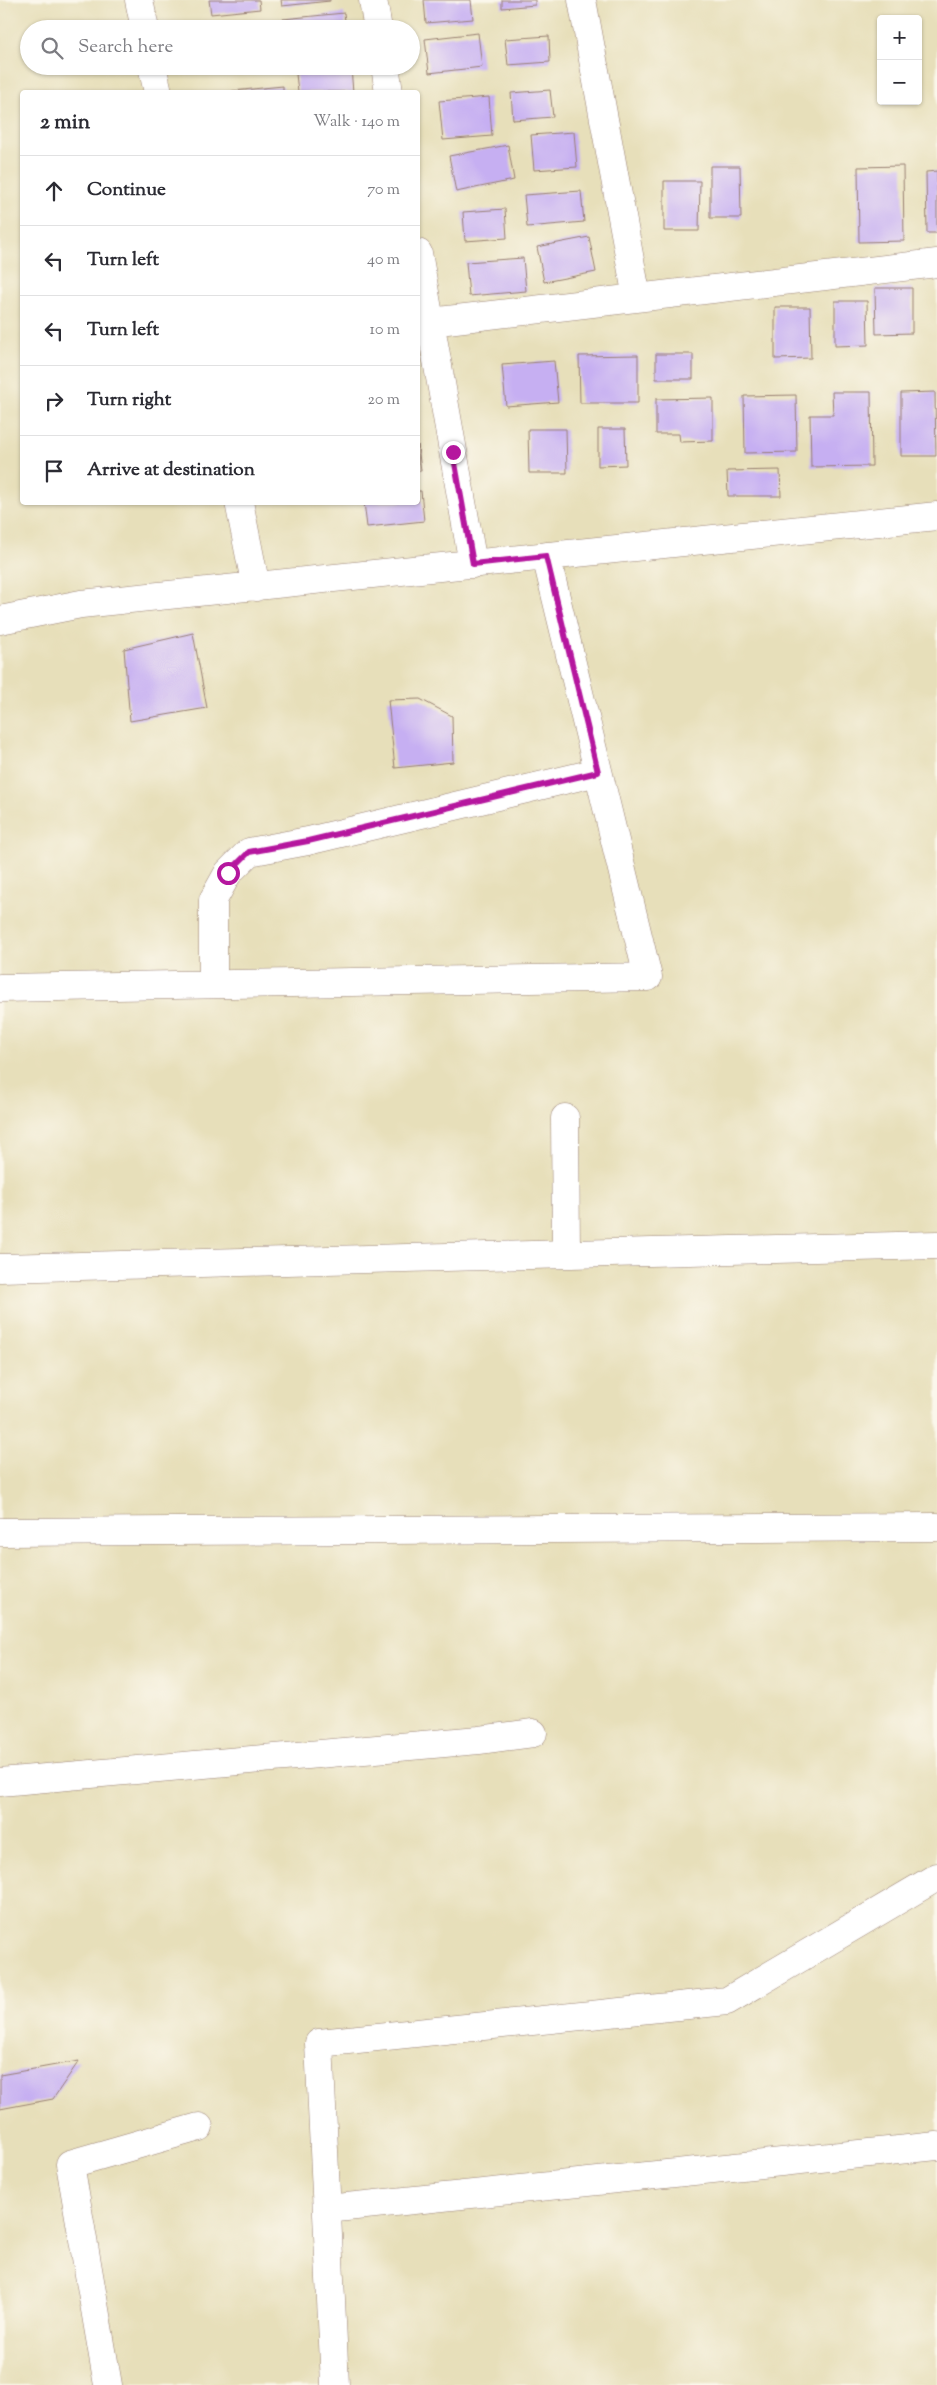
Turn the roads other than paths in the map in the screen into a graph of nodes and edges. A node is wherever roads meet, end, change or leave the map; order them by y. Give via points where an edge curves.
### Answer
1 (139, 0) edge
2 (373, 0) edge
3 (582, 0) edge
4 (143, 20) edge
5 (376, 20) edge
6 (154, 75) edge
7 (386, 75) edge
8 (158, 90) edge
9 (389, 90) edge
10 (937, 263) edge
11 (420, 264) edge
12 (636, 298) junction
13 (430, 322) junction
14 (240, 505) edge
15 (937, 516) edge
16 (546, 556) junction
17 (473, 564) junction
18 (256, 587) junction
19 (0, 620) edge
20 (598, 772) junction
21 (213, 984) junction
22 (0, 988) edge
23 (565, 1118) dead end
24 (937, 1245) edge
25 (566, 1254) junction
26 (0, 1268) edge
27 (937, 1526) edge
28 (0, 1532) edge
29 (533, 1733) dead end
30 (0, 1782) edge
31 (937, 1877) edge
32 (199, 2128) dead end
33 (937, 2146) edge
34 (327, 2209) junction
35 (108, 2385) edge
36 (335, 2385) edge

1 - 4 street
2 - 5 street
3 - 12 street
6 - 8 street
7 - 9 street
10 - 12 street
11 - 13 street
12 - 13 street
13 - 17 street
14 - 18 street
15 - 16 street
16 - 17 street
16 - 20 street
17 - 18 street
18 - 19 street via 82,604
20 - 21 street via 249,852 228,873 213,900
20 - 21 street via 648,977
21 - 22 street
23 - 25 street
24 - 25 street
25 - 26 street
27 - 28 street
29 - 30 street
31 - 34 street via 727,2001 319,2043
32 - 35 street via 70,2164
33 - 34 street
34 - 36 street

